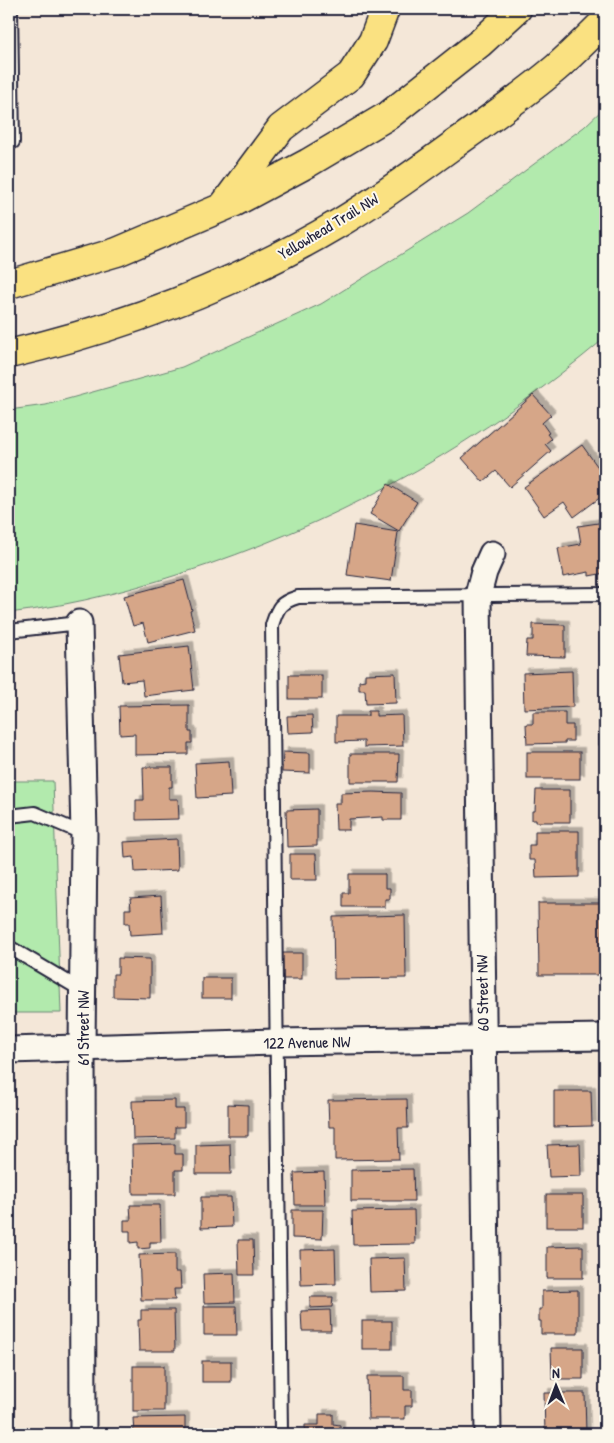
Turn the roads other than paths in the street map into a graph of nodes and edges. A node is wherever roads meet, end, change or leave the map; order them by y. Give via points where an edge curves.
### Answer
1 (10, 9) edge
2 (385, 9) edge
3 (517, 9) edge
4 (605, 21) edge
5 (13, 142) dead end
6 (221, 209) junction
7 (9, 284) edge
8 (9, 354) edge
9 (492, 554) dead end
10 (605, 594) edge
11 (478, 596) junction
12 (79, 623) joint
13 (9, 631) edge
14 (9, 816) edge
15 (84, 834) junction
16 (9, 947) edge
17 (83, 991) junction
18 (605, 1037) edge
19 (483, 1039) junction
20 (277, 1042) junction
21 (82, 1049) junction
22 (9, 1050) edge
23 (83, 1434) edge
24 (281, 1434) edge
25 (488, 1434) edge

1 - 5 lane
2 - 6 highway via 373,41 351,75 281,128
3 - 6 highway via 480,43 389,115
4 - 8 highway, Yellowhead Trail NW via 556,68 488,120 341,222 266,263 179,302 97,330
6 - 7 highway via 117,252
9 - 11 street, 60 Street NW
10 - 11 lane
11 - 19 street, 60 Street NW
11 - 20 lane via 298,597 278,608 272,625
12 - 13 lane
12 - 15 street, 61 Street NW
14 - 15 lane via 35,813
15 - 17 street, 61 Street NW
16 - 17 lane
17 - 21 street, 61 Street NW
18 - 19 street, 122 Avenue NW
19 - 20 street, 122 Avenue NW
19 - 25 street, 60 Street NW
20 - 21 street, 122 Avenue NW
20 - 24 lane
21 - 22 street, 122 Avenue NW
21 - 23 street, 61 Street NW

